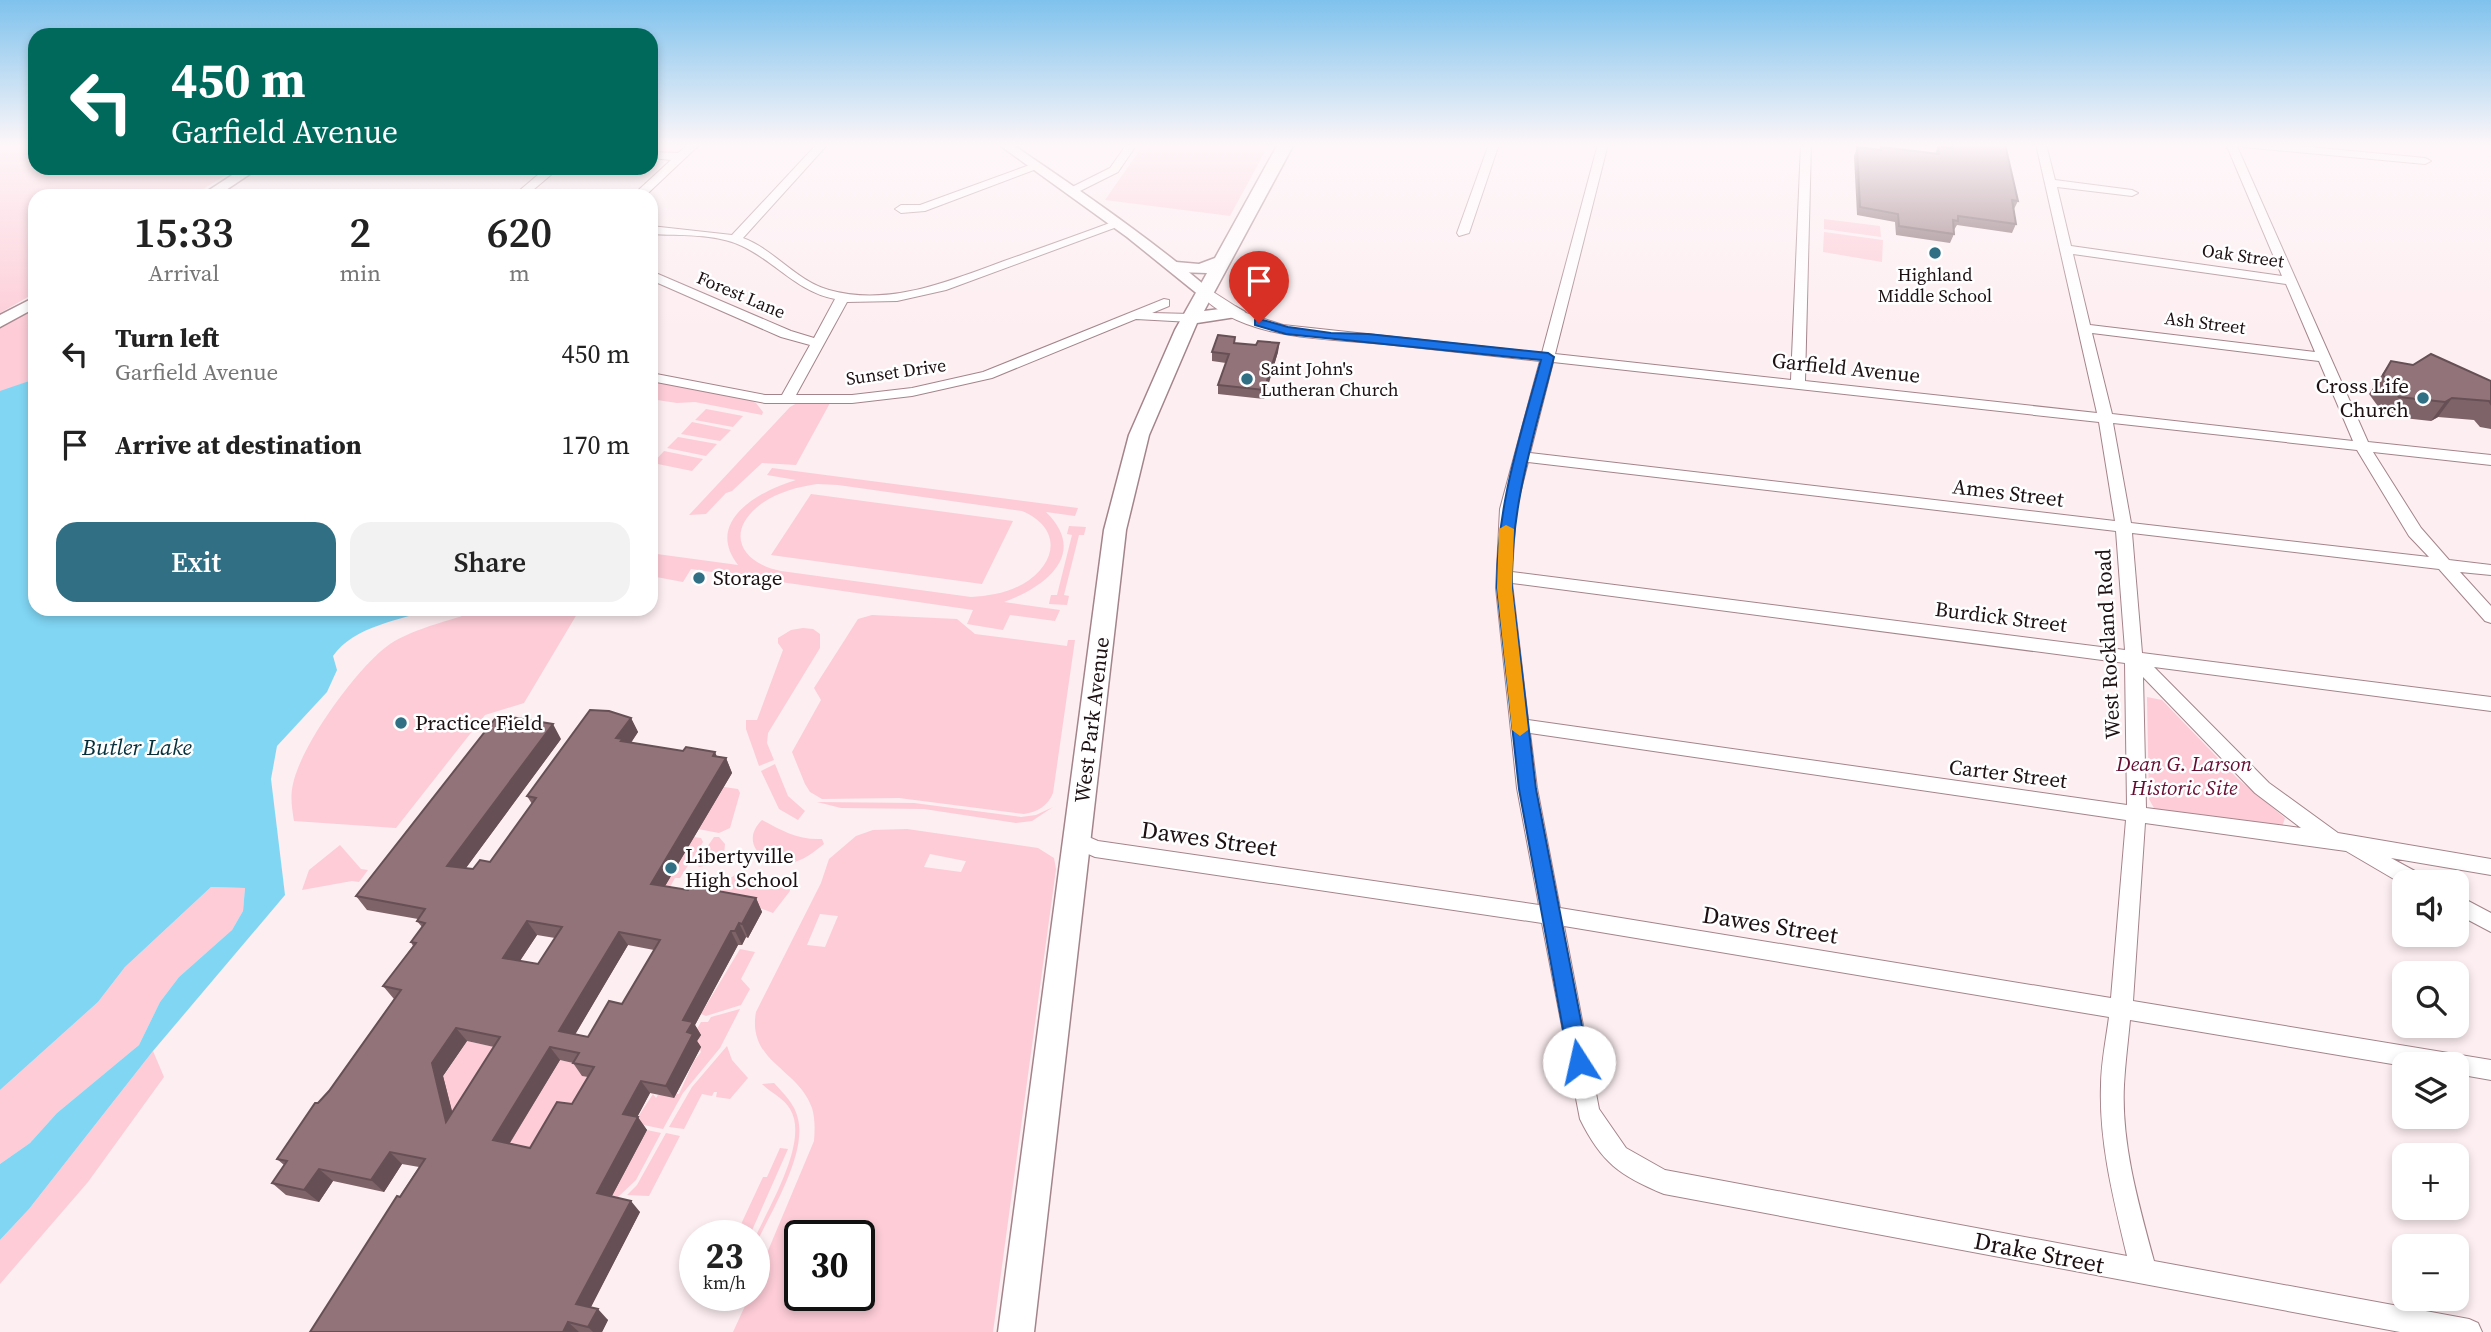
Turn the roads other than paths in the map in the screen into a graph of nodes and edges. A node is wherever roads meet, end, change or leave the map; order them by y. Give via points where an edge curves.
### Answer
1 (765, 206) edge
2 (929, 206) edge
3 (1093, 206) edge
4 (1252, 206) edge
5 (1472, 206) edge
6 (1587, 206) edge
7 (1804, 206) edge
8 (2055, 206) edge
9 (2258, 206) edge
10 (901, 209) dead end
11 (1119, 225) junction
12 (658, 231) edge
13 (1463, 233) dead end
14 (735, 239) junction
15 (2065, 249) junction
16 (1222, 261) junction
17 (1176, 267) junction
18 (658, 278) edge
19 (2290, 281) junction
20 (1205, 293) junction
21 (843, 297) junction
22 (1164, 303) dead end
23 (28, 306) edge
24 (1236, 312) junction
25 (1135, 315) junction
26 (0, 322) edge
27 (1188, 324) junction
28 (2084, 328) junction
29 (818, 343) junction
30 (2323, 356) junction
31 (1548, 357) junction
32 (658, 378) edge
33 (1798, 384) junction
34 (786, 400) junction
35 (2105, 416) junction
36 (2362, 446) junction
37 (1521, 457) junction
38 (2491, 460) edge
39 (2124, 528) junction
40 (2442, 565) junction
41 (2491, 570) edge
42 (1504, 576) junction
43 (2491, 617) edge
44 (2134, 657) junction
45 (2491, 704) edge
46 (1519, 725) junction
47 (2134, 813) junction
48 (1077, 839) junction
49 (2343, 842) junction
50 (2491, 867) edge
51 (2395, 870) edge
52 (2469, 911) edge
53 (1553, 916) junction
54 (2491, 923) edge
55 (2119, 1009) junction
56 (2392, 1054) edge
57 (2469, 1066) edge
58 (2491, 1070) edge
59 (2144, 1272) junction
60 (1016, 1332) edge
61 (2469, 1332) edge

1 - 14 street
2 - 10 street
3 - 11 street
4 - 16 main road, West Park Avenue
5 - 13 street
6 - 31 street
7 - 33 street
8 - 15 street, West Rockland Road
9 - 19 street
11 - 17 street
11 - 21 street via 929,292 882,299
12 - 14 street
14 - 21 street via 793,277
15 - 19 street, Oak Street
15 - 28 street, West Rockland Road
16 - 17 main road via 1200,270
16 - 20 main road, West Park Avenue
17 - 20 street
18 - 29 street, Forest Lane via 786,334
19 - 30 street
20 - 24 street, Garfield Avenue
20 - 27 main road, West Park Avenue
21 - 29 street
22 - 25 street, Sunset Drive
23 - 26 street
24 - 27 main road
24 - 31 street, Garfield Avenue via 1286,330
25 - 27 street, Sunset Drive
25 - 34 street, Sunset Drive via 996,372 940,387 886,396
27 - 48 main road, West Park Avenue via 1139,435 1115,530
28 - 30 street, Ash Street
28 - 35 street, West Rockland Road
29 - 34 street
30 - 36 street
31 - 33 street, Garfield Avenue
31 - 37 street
32 - 34 street, Sunset Drive
33 - 35 street, Garfield Avenue
35 - 36 street, Garfield Avenue
35 - 39 street, West Rockland Road
36 - 38 street, Garfield Avenue
36 - 40 street via 2387,492
37 - 39 street, Ames Street
37 - 42 street via 1508,509
39 - 40 street, Ames Street
39 - 44 street, West Rockland Road
40 - 41 street, Ames Street
40 - 43 street
42 - 44 street, Burdick Street
42 - 46 street
44 - 45 street, Burdick Street
44 - 47 street, West Rockland Road
44 - 49 street via 2262,788 2320,832
46 - 47 street, Carter Street
46 - 53 street
47 - 49 street, Carter Street
47 - 55 street, West Rockland Road via 2127,954
48 - 53 street, Dawes Street via 1096,849
48 - 60 main road, West Park Avenue
49 - 50 street, Carter Street
49 - 51 street
52 - 54 street
53 - 55 street, Dawes Street
53 - 59 street, Drake Street via 1588,1111 1603,1142 1639,1172 1664,1182
55 - 56 street, Dawes Street
55 - 59 street, West Rockland Road via 2112,1087 2117,1149
57 - 58 street, Dawes Street
59 - 61 street, Drake Street

